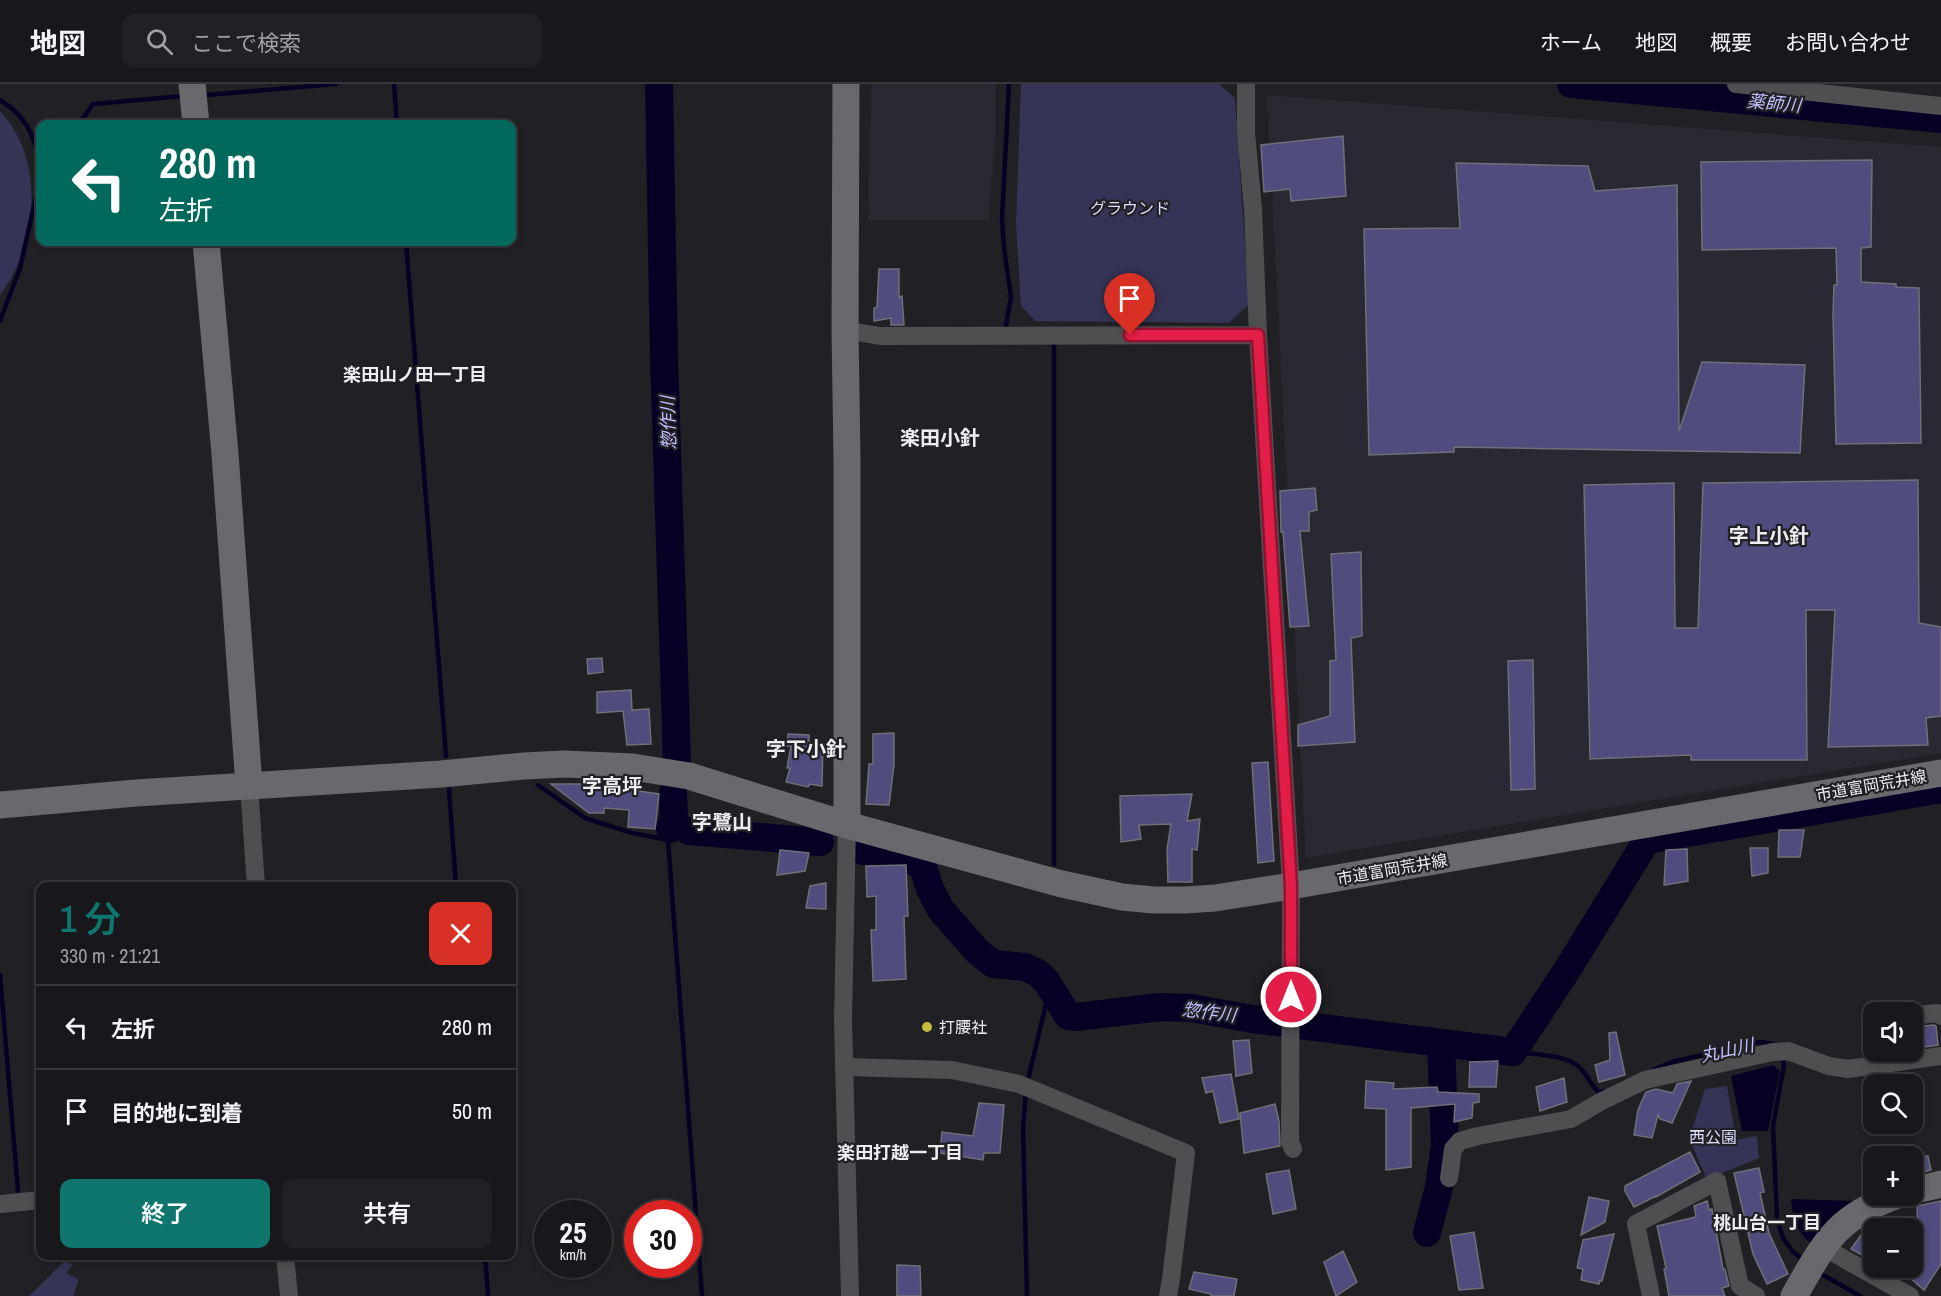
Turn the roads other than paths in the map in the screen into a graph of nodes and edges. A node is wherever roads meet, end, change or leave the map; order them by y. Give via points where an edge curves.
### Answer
1 (192, 84) edge
2 (846, 84) edge
3 (1245, 84) edge
4 (1736, 84) edge
5 (1941, 106) edge
6 (196, 120) edge
7 (206, 246) edge
8 (845, 330) junction
9 (1258, 335) junction
10 (1941, 772) edge
11 (249, 786) junction
12 (0, 805) edge
13 (847, 825) junction
14 (256, 882) edge
15 (1291, 886) junction
16 (1923, 1015) edge
17 (1941, 1016) edge
18 (1941, 1056) edge
19 (1923, 1057) edge
20 (1868, 1062) edge
21 (845, 1067) junction
22 (1293, 1149) dead end
23 (1449, 1178) dead end
24 (1941, 1184) edge
25 (1923, 1188) edge
26 (36, 1200) edge
27 (0, 1204) edge
28 (1869, 1206) edge
29 (1823, 1247) junction
30 (285, 1260) edge
31 (289, 1296) edge
32 (850, 1296) edge
33 (1168, 1296) edge
34 (1651, 1296) edge
35 (1756, 1296) edge
36 (1794, 1296) edge
37 (1910, 1296) edge

1 - 6 street
2 - 8 street
3 - 9 street
4 - 5 street
7 - 11 street
8 - 9 street via 880,336
8 - 13 street
9 - 15 street
10 - 15 street, 市道富岡荒井線
11 - 12 street, 市道富岡荒井線
11 - 13 street, 市道富岡荒井線 via 554,764 633,767 689,776
11 - 14 street
13 - 15 street, 市道富岡荒井線 via 1122,897 1185,900
13 - 21 street
15 - 22 street
16 - 17 street
18 - 19 street
20 - 23 street via 1838,1069 1780,1052 1645,1080 1571,1119 1460,1141 1453,1149
21 - 32 street
21 - 33 street via 952,1070 1028,1088 1186,1153
24 - 25 street
26 - 27 street
28 - 29 street via 1855,1214
29 - 36 street
29 - 37 street
30 - 31 street
34 - 35 street via 1636,1224 1717,1181 1740,1286

